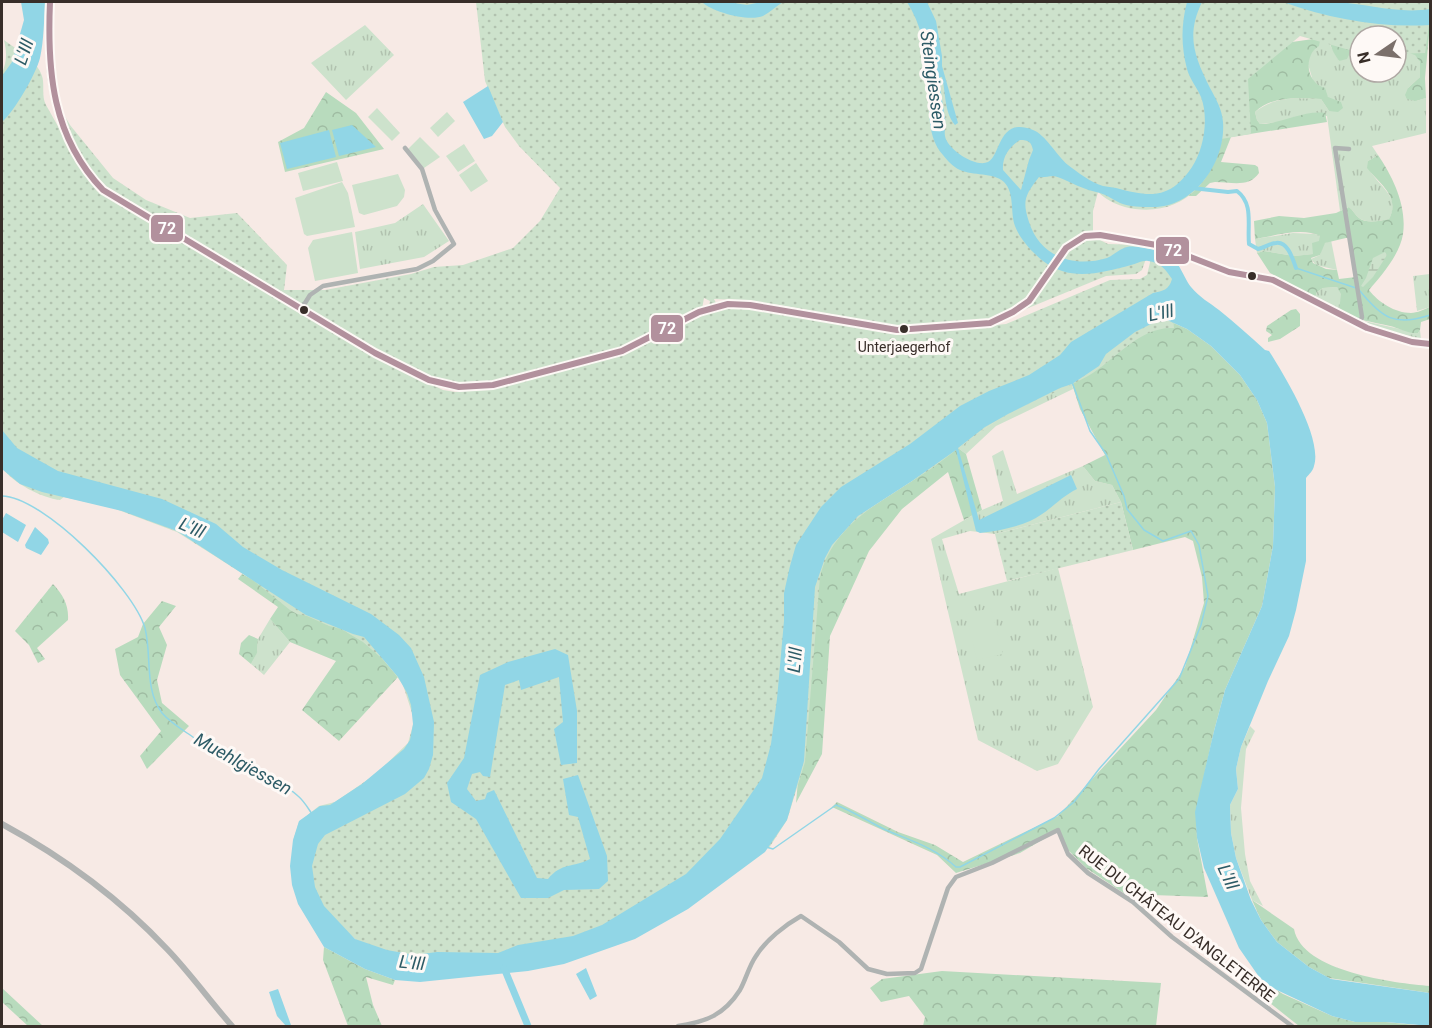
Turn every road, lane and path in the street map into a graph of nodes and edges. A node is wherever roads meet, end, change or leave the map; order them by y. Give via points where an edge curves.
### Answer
1 (50, 2) edge
2 (405, 148) dead end
3 (1350, 149) dead end
4 (302, 308) junction
5 (1359, 324) junction
6 (1431, 344) edge
7 (2, 824) edge
8 (232, 1026) edge
9 (678, 1026) edge
10 (1292, 1026) edge

1 - 4 main road via 51,89 67,136 93,180 108,195
2 - 4 street via 422,169 435,210 454,244 417,269 323,286 310,295
3 - 5 street via 1335,148 1362,317
4 - 5 main road via 375,353 429,380 472,387 622,351 699,312 728,304 897,330 990,322 1021,307 1065,248 1091,235 1162,246 1229,272 1277,282
5 - 6 main road via 1412,342
7 - 8 main road via 68,863 128,911 168,950
9 - 10 street, RUE DU CHÂTEAU D'ANGLETERRE via 704,1022 727,1006 761,949 801,916 839,942 868,969 887,974 918,972 948,888 956,877 1058,830 1068,854 1088,873 1133,902 1172,937

